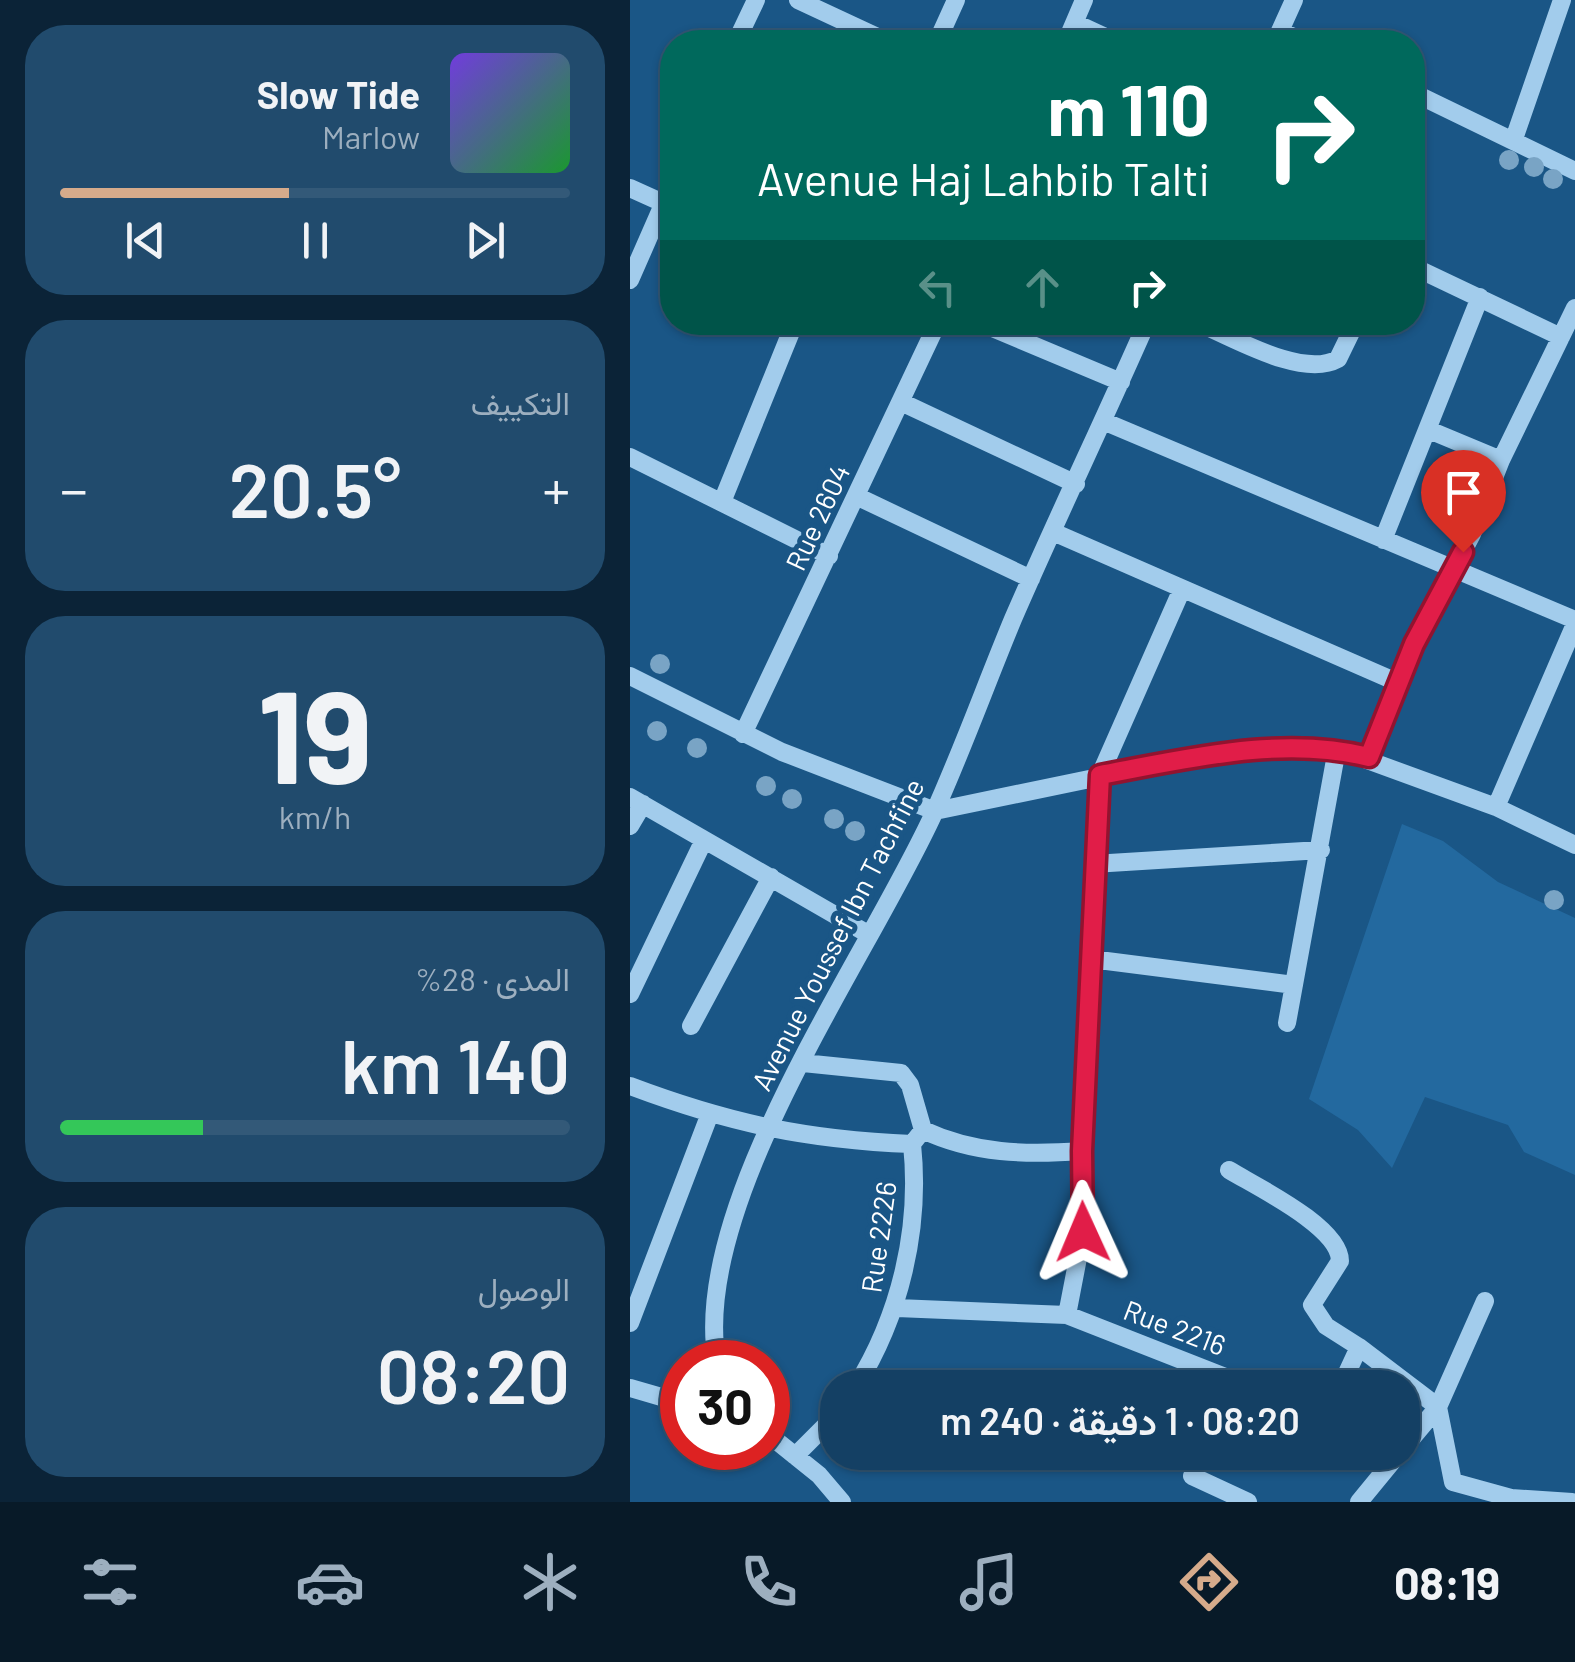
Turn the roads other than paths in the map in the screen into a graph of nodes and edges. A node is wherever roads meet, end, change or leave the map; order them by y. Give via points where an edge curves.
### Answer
1 (756, 0) edge
2 (798, 0) edge
3 (956, 0) edge
4 (1084, 0) edge
5 (1294, 0) edge
6 (1562, 0) edge
7 (1075, 23) junction
8 (742, 30) edge
9 (859, 30) edge
10 (942, 30) edge
11 (1072, 30) edge
12 (1090, 30) edge
13 (1280, 30) edge
14 (1425, 98) edge
15 (1514, 139) junction
16 (1575, 171) edge
17 (630, 188) edge
18 (660, 201) edge
19 (660, 221) edge
20 (1425, 272) edge
21 (630, 280) edge
22 (1480, 297) junction
23 (1575, 308) edge
24 (790, 335) edge
25 (932, 335) edge
26 (1009, 335) edge
27 (1141, 335) edge
28 (1227, 335) edge
29 (1350, 335) edge
30 (1561, 337) junction
31 (1121, 382) junction
32 (901, 402) junction
33 (1104, 421) junction
34 (1429, 430) junction
35 (630, 456) edge
36 (1501, 460) junction
37 (1076, 484) junction
38 (856, 496) junction
39 (722, 502) junction
40 (1053, 532) junction
41 (1383, 540) junction
42 (829, 556) junction
43 (1453, 570) junction
44 (1031, 578) junction
45 (1182, 588) junction
46 (1575, 622) edge
47 (1566, 659) edge
48 (630, 676) edge
49 (1399, 683) junction
50 (744, 734) junction
51 (1337, 749) junction
52 (1369, 757) junction
53 (1100, 775) junction
54 (636, 801) edge
55 (1496, 807) junction
56 (935, 811) junction
57 (630, 826) edge
58 (703, 842) junction
59 (1575, 845) edge
60 (1321, 850) junction
61 (1092, 864) junction
62 (771, 877) junction
63 (868, 934) junction
64 (1090, 959) junction
65 (1294, 985) junction
66 (630, 994) edge
67 (1287, 1022) dead end
68 (692, 1026) dead end
69 (804, 1064) junction
70 (630, 1086) edge
71 (709, 1116) junction
72 (768, 1131) junction
73 (918, 1137) junction
74 (1082, 1151) junction
75 (1229, 1170) dead end
76 (1484, 1301) dead end
77 (897, 1308) junction
78 (1067, 1315) junction
79 (630, 1323) edge
80 (713, 1340) edge
81 (1359, 1347) junction
82 (865, 1370) edge
83 (1207, 1370) edge
84 (1348, 1370) edge
85 (630, 1388) edge
86 (660, 1397) edge
87 (1438, 1407) junction
88 (1420, 1428) edge
89 (820, 1431) edge
90 (790, 1453) edge
91 (794, 1456) junction
92 (1385, 1470) edge
93 (1192, 1476) dead end
94 (842, 1502) edge
95 (1248, 1502) edge
96 (1359, 1502) edge
97 (1572, 1502) edge

1 - 8 street
2 - 9 street
3 - 10 street
4 - 7 street
5 - 13 street
6 - 15 street
7 - 11 street
7 - 12 street
14 - 15 street
15 - 16 street
17 - 18 street
19 - 21 street
20 - 22 street
22 - 30 street
22 - 34 street
23 - 30 street
24 - 39 street
25 - 32 street, Rue 2604
26 - 31 street
27 - 31 street, Avenue Youssef Ibn Tachfine
28 - 29 street via 1296,364 1318,365 1338,359
30 - 36 street
31 - 33 street, Avenue Youssef Ibn Tachfine
32 - 37 street
32 - 38 street, Rue 2604
33 - 37 street, Avenue Youssef Ibn Tachfine
33 - 41 street
34 - 36 street
34 - 41 street
35 - 39 street
36 - 43 street
37 - 40 street, Avenue Youssef Ibn Tachfine
38 - 42 street, Rue 2604
38 - 44 street
39 - 42 street
40 - 44 street, Avenue Youssef Ibn Tachfine
40 - 45 street
41 - 43 street
42 - 50 street, Rue 2604
43 - 46 street
43 - 49 street
44 - 56 street, Avenue Youssef Ibn Tachfine
45 - 49 street
45 - 53 street
46 - 47 street
47 - 55 street
48 - 50 street
49 - 52 street
50 - 56 street
51 - 52 street
51 - 53 street via 1215,753
51 - 60 street
52 - 55 street
53 - 56 street
53 - 61 street
54 - 57 street
54 - 58 street
55 - 59 street
56 - 63 street, Avenue Youssef Ibn Tachfine
58 - 62 street
58 - 66 street
60 - 61 street
60 - 65 street
61 - 64 street
62 - 63 street
62 - 68 street
63 - 69 street, Avenue Youssef Ibn Tachfine
64 - 65 street
64 - 74 street
65 - 67 street
69 - 72 street, Avenue Youssef Ibn Tachfine
69 - 73 street, Rue 2226 via 901,1074 915,1098
70 - 71 street
71 - 72 street
71 - 79 street
72 - 73 street via 835,1141
72 - 80 street, Avenue Youssef Ibn Tachfine via 730,1230
73 - 74 street via 1042,1154
73 - 77 street, Rue 2226
74 - 78 street via 1083,1232
75 - 81 street via 1336,1244 1340,1261 1312,1305 1326,1326
76 - 87 street
77 - 78 street, Rue 2216
77 - 82 street, Rue 2226
78 - 83 street, Rue 2216
81 - 84 street
81 - 87 street
85 - 86 street
87 - 88 street
87 - 97 street via 1453,1482 1511,1498
89 - 91 street
90 - 91 street
91 - 94 street
92 - 96 street
93 - 95 street

